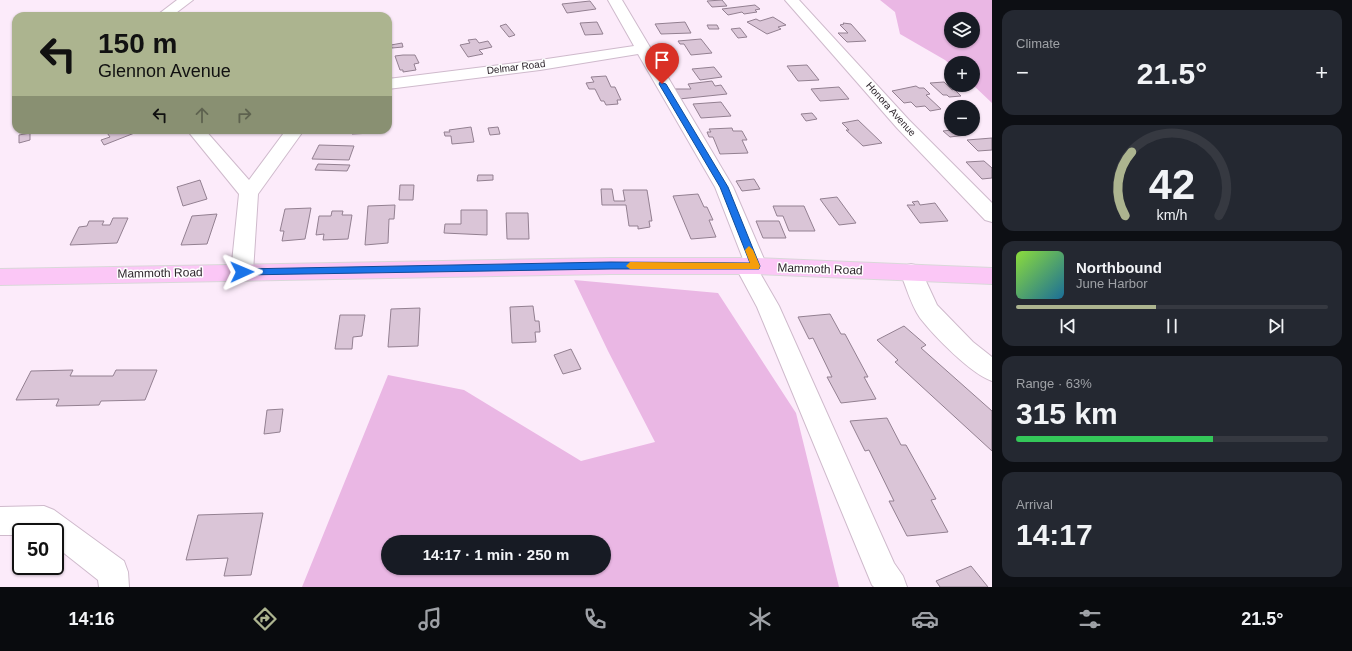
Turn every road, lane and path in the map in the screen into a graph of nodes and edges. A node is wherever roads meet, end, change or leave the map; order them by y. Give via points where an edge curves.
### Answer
1 (186, 0) edge
2 (615, 0) edge
3 (792, 0) edge
4 (169, 12) edge
5 (644, 49) junction
6 (392, 83) edge
7 (199, 134) edge
8 (292, 134) edge
9 (248, 193) junction
10 (992, 215) edge
11 (751, 266) junction
12 (242, 272) junction
13 (911, 272) junction
14 (992, 276) edge
15 (0, 277) edge
16 (992, 371) edge
17 (0, 521) edge
18 (114, 587) edge
19 (892, 587) edge

1 - 4 street
2 - 5 street
3 - 10 street, Honora Avenue via 903,124
5 - 6 street, Delmar Road
5 - 11 street via 724,187
7 - 9 street
8 - 9 street
9 - 12 street
11 - 12 main road, Mammoth Road
11 - 13 main road, Mammoth Road
11 - 19 street via 883,574
12 - 15 main road, Mammoth Road
13 - 14 main road, Mammoth Road
13 - 16 street via 928,311 965,349
17 - 18 street via 44,520 113,572

